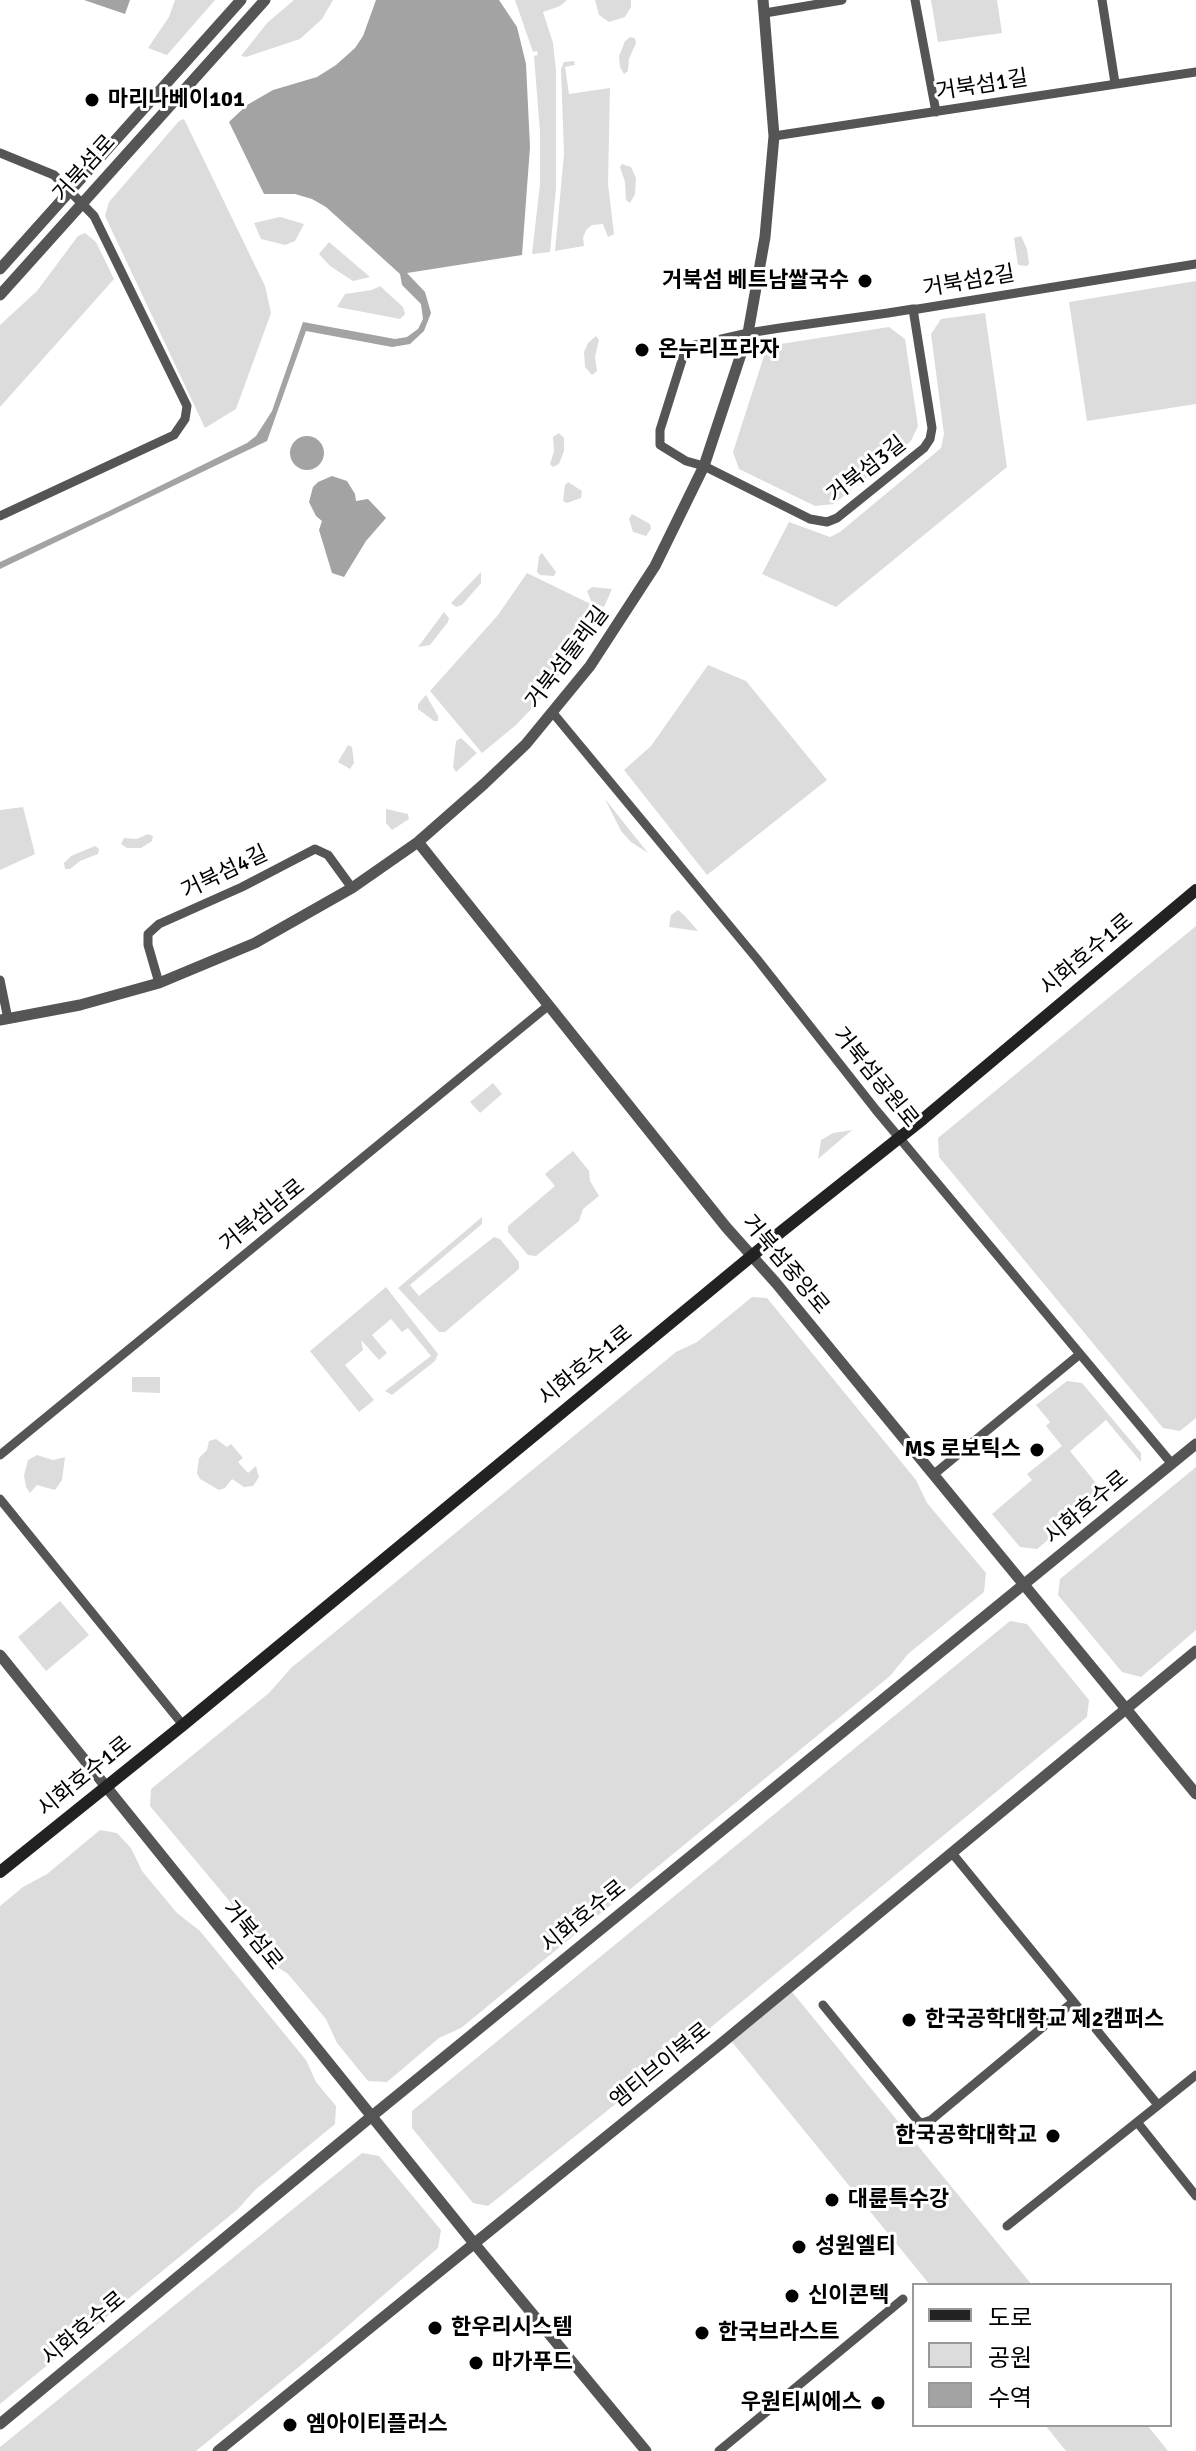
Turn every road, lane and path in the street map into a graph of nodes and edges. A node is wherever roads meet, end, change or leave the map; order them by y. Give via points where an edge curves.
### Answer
1 (241, 0) edge
2 (265, 0) edge
3 (763, 0) edge
4 (842, 0) edge
5 (915, 0) edge
6 (1102, 0) edge
7 (765, 13) junction
8 (1196, 72) edge
9 (1115, 83) junction
10 (936, 112) junction
11 (774, 136) junction
12 (0, 153) edge
13 (71, 191) junction
14 (82, 202) junction
15 (1196, 264) edge
16 (0, 269) edge
17 (0, 295) edge
18 (913, 309) junction
19 (748, 333) junction
20 (704, 466) junction
21 (0, 516) edge
22 (553, 713) junction
23 (418, 842) junction
24 (352, 888) junction
25 (1196, 890) edge
26 (0, 980) edge
27 (159, 983) junction
28 (549, 1005) junction
29 (4, 1020) edge
30 (900, 1137) junction
31 (752, 1255) junction
32 (1080, 1354) junction
33 (1196, 1444) edge
34 (0, 1455) edge
35 (1172, 1464) junction
36 (933, 1475) junction
37 (0, 1499) edge
38 (1025, 1585) junction
39 (1196, 1651) edge
40 (0, 1655) edge
41 (1127, 1708) junction
42 (183, 1725) junction
43 (105, 1788) junction
44 (1196, 1794) edge
45 (952, 1853) junction
46 (0, 1872) edge
47 (1073, 2002) junction
48 (823, 2005) dead end
49 (1196, 2075) edge
50 (1158, 2105) junction
51 (372, 2116) junction
52 (1137, 2122) junction
53 (1196, 2196) edge
54 (1007, 2226) dead end
55 (473, 2242) junction
56 (903, 2299) dead end
57 (0, 2424) edge
58 (218, 2451) edge
59 (646, 2451) edge
60 (719, 2451) edge

1 - 13 street
2 - 14 street, 거북섬로
3 - 7 street, 거북섬둘레길
4 - 7 street
5 - 10 street
6 - 9 street
7 - 11 street, 거북섬둘레길
8 - 9 street, 거북섬1길
9 - 10 street, 거북섬1길
10 - 11 street, 거북섬1길
11 - 19 street, 거북섬둘레길 via 765,237
12 - 13 street via 54,175
13 - 14 street
13 - 16 street
14 - 17 street, 거북섬로
14 - 21 street via 100,225 187,406 185,419 174,435
15 - 18 street, 거북섬2길
18 - 19 street, 거북섬2길
18 - 20 street, 거북섬3길 via 930,439 837,518 810,519
19 - 20 street, 거북섬둘레길
19 - 20 street, 거북섬2길 via 691,346 683,357 658,439 666,451
20 - 22 street, 거북섬둘레길 via 664,550 620,623
22 - 23 street, 거북섬둘레길
22 - 30 street, 거북섬공원로
23 - 24 street, 거북섬둘레길
23 - 28 street, 거북섬중앙로
24 - 27 street, 거북섬둘레길 via 255,943
24 - 27 street, 거북섬4길 via 328,855 315,849 159,924 148,934
25 - 30 main road, 시화호수1로
26 - 29 street
27 - 29 street, 거북섬둘레길
28 - 31 street, 거북섬중앙로
28 - 34 street, 거북섬남로
30 - 31 main road, 시화호수1로
30 - 32 street, 거북섬공원로
31 - 36 street, 거북섬중앙로
31 - 42 main road, 시화호수1로
32 - 35 street, 거북섬공원로
32 - 36 street
33 - 35 street, 시화호수로
35 - 38 street, 시화호수로
36 - 38 street, 거북섬중앙로
37 - 42 street
38 - 41 street, 거북섬중앙로
38 - 51 street, 시화호수로
39 - 41 street, 엠티브이북로
40 - 43 street, 거북섬로
41 - 44 street
41 - 45 street, 엠티브이북로
42 - 43 main road, 시화호수1로
43 - 46 main road, 시화호수1로
43 - 51 street, 거북섬로
45 - 47 street
45 - 55 street, 엠티브이북로
47 - 48 street via 922,2123
47 - 50 street
49 - 50 street
50 - 52 street
51 - 55 street, 거북섬로
51 - 57 street, 시화호수로
52 - 53 street
52 - 54 street
55 - 58 street, 엠티브이북로
55 - 59 street, 거북섬로
56 - 60 street

